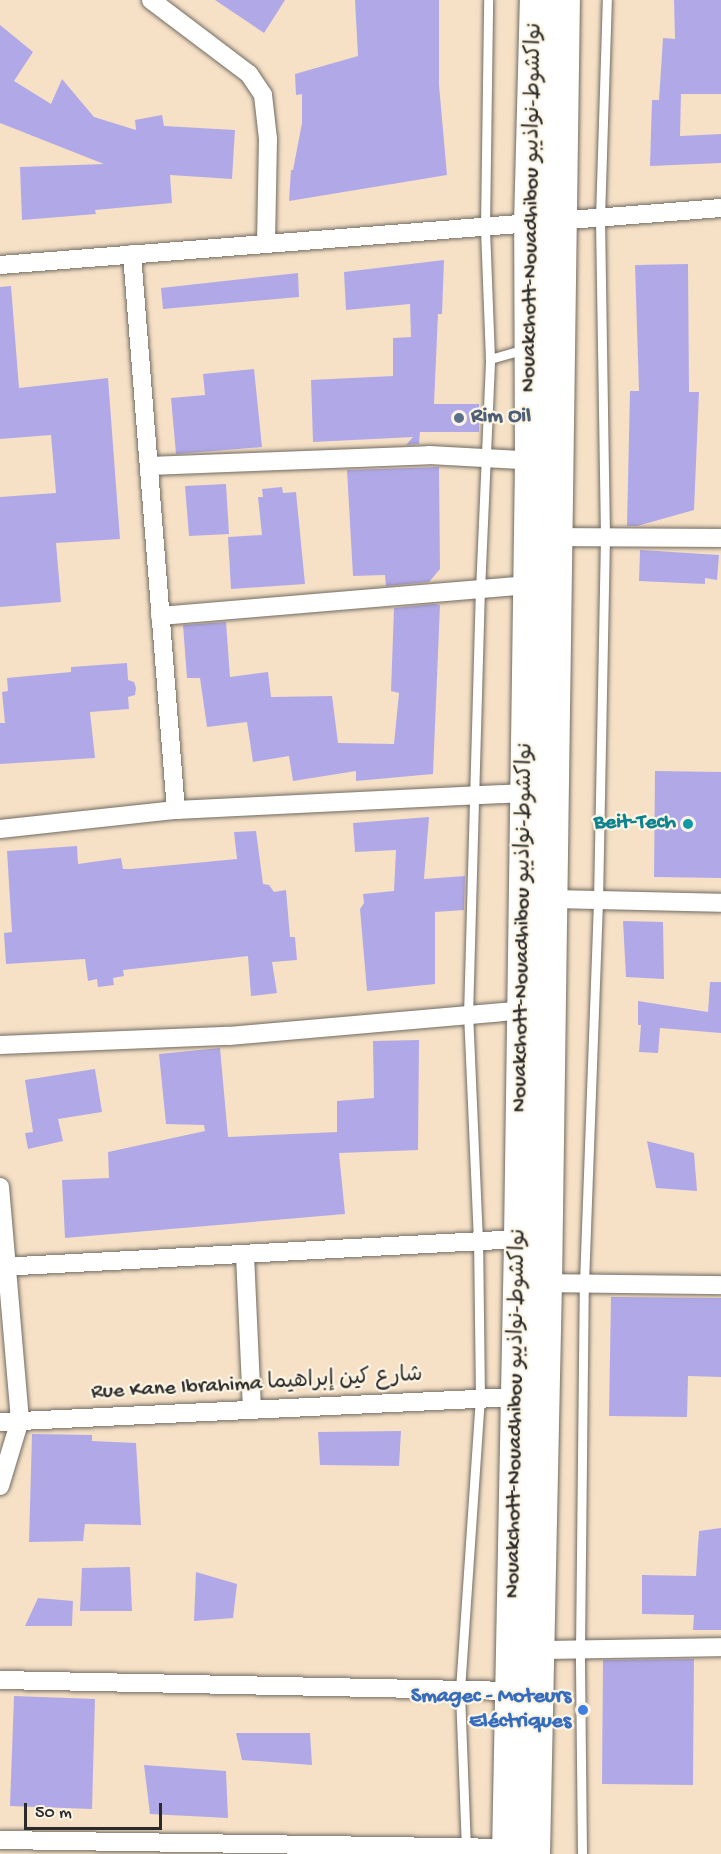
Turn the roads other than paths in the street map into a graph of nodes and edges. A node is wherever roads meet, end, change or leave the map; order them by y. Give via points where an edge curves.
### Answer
1 (151, 0) edge
2 (488, 0) edge
3 (536, 0) edge
4 (563, 0) edge
5 (607, 0) edge
6 (721, 208) edge
7 (600, 218) junction
8 (545, 222) junction
9 (485, 227) junction
10 (266, 243) junction
11 (132, 254) junction
12 (0, 265) edge
13 (530, 348) junction
14 (490, 359) junction
15 (486, 457) junction
16 (543, 460) junction
17 (149, 466) junction
18 (554, 537) junction
19 (605, 537) junction
20 (721, 538) edge
21 (529, 585) junction
22 (480, 591) junction
23 (160, 616) junction
24 (525, 793) junction
25 (476, 797) junction
26 (176, 810) junction
27 (0, 829) edge
28 (551, 899) junction
29 (598, 901) junction
30 (721, 903) edge
31 (524, 1010) junction
32 (468, 1016) junction
33 (0, 1045) edge
34 (0, 1187) edge
35 (520, 1239) junction
36 (478, 1241) junction
37 (245, 1255) junction
38 (4, 1267) edge
39 (545, 1283) junction
40 (584, 1283) junction
41 (721, 1285) edge
42 (516, 1397) junction
43 (480, 1398) junction
44 (252, 1409) junction
45 (20, 1420) junction
46 (0, 1422) edge
47 (0, 1486) edge
48 (721, 1647) edge
49 (538, 1650) junction
50 (580, 1650) junction
51 (0, 1680) edge
52 (460, 1690) junction
53 (511, 1691) junction
54 (0, 1840) edge
55 (466, 1851) edge
56 (517, 1852) edge
57 (582, 1854) edge

1 - 10 street via 249,74 263,95 268,139
2 - 9 lane
3 - 8 highway, Nouakchott-Nouadhibou نواكشوط-نواذيبو
4 - 8 highway, Nouakchott-Nouadhibou نواكشوط-نواذيبو
5 - 7 lane
6 - 7 street
7 - 8 street
7 - 19 lane
8 - 9 street
8 - 13 highway, Nouakchott-Nouadhibou نواكشوط-نواذيبو
8 - 16 highway, Nouakchott-Nouadhibou نواكشوط-نواذيبو
9 - 10 street
9 - 14 lane
10 - 11 street
11 - 12 street
11 - 17 street
13 - 14 lane
13 - 16 highway, Nouakchott-Nouadhibou نواكشوط-نواذيبو
14 - 15 lane
15 - 16 street
15 - 17 street via 429,455
15 - 22 lane
16 - 18 highway, Nouakchott-Nouadhibou نواكشوط-نواذيبو
16 - 21 highway, Nouakchott-Nouadhibou نواكشوط-نواذيبو
17 - 23 street
18 - 19 street
18 - 28 highway, Nouakchott-Nouadhibou نواكشوط-نواذيبو
19 - 20 street
19 - 29 lane
21 - 22 street
21 - 24 highway, Nouakchott-Nouadhibou نواكشوط-نواذيبو
22 - 23 street
22 - 25 lane
23 - 26 street
24 - 25 street
24 - 31 highway, Nouakchott-Nouadhibou نواكشوط-نواذيبو
25 - 26 street
25 - 32 lane
26 - 27 street
28 - 29 street
28 - 39 highway, Nouakchott-Nouadhibou نواكشوط-نواذيبو
29 - 30 street
29 - 40 lane
31 - 32 street
31 - 35 highway, Nouakchott-Nouadhibou نواكشوط-نواذيبو
32 - 33 street via 229,1035
32 - 36 lane
34 - 38 street
35 - 36 street
35 - 42 highway, Nouakchott-Nouadhibou نواكشوط-نواذيبو
36 - 37 street
36 - 43 lane
37 - 38 street
37 - 44 street
38 - 45 street
39 - 40 street
39 - 49 highway, Nouakchott-Nouadhibou نواكشوط-نواذيبو
40 - 41 street
40 - 50 lane
42 - 43 street, Rue Kane Ibrahima شارع كين إبراهيما
42 - 53 highway, Nouakchott-Nouadhibou نواكشوط-نواذيبو
43 - 44 street, Rue Kane Ibrahima شارع كين إبراهيما
43 - 52 lane
44 - 45 street, Rue Kane Ibrahima شارع كين إبراهيما
45 - 46 street, Rue Kane Ibrahima شارع كين إبراهيما
45 - 47 street
48 - 50 street
49 - 50 street
49 - 56 highway, Nouakchott-Nouadhibou نواكشوط-نواذيبو
50 - 57 lane
51 - 52 street
52 - 53 street
52 - 55 lane
53 - 56 highway, Nouakchott-Nouadhibou نواكشوط-نواذيبو
54 - 55 street
55 - 56 street

